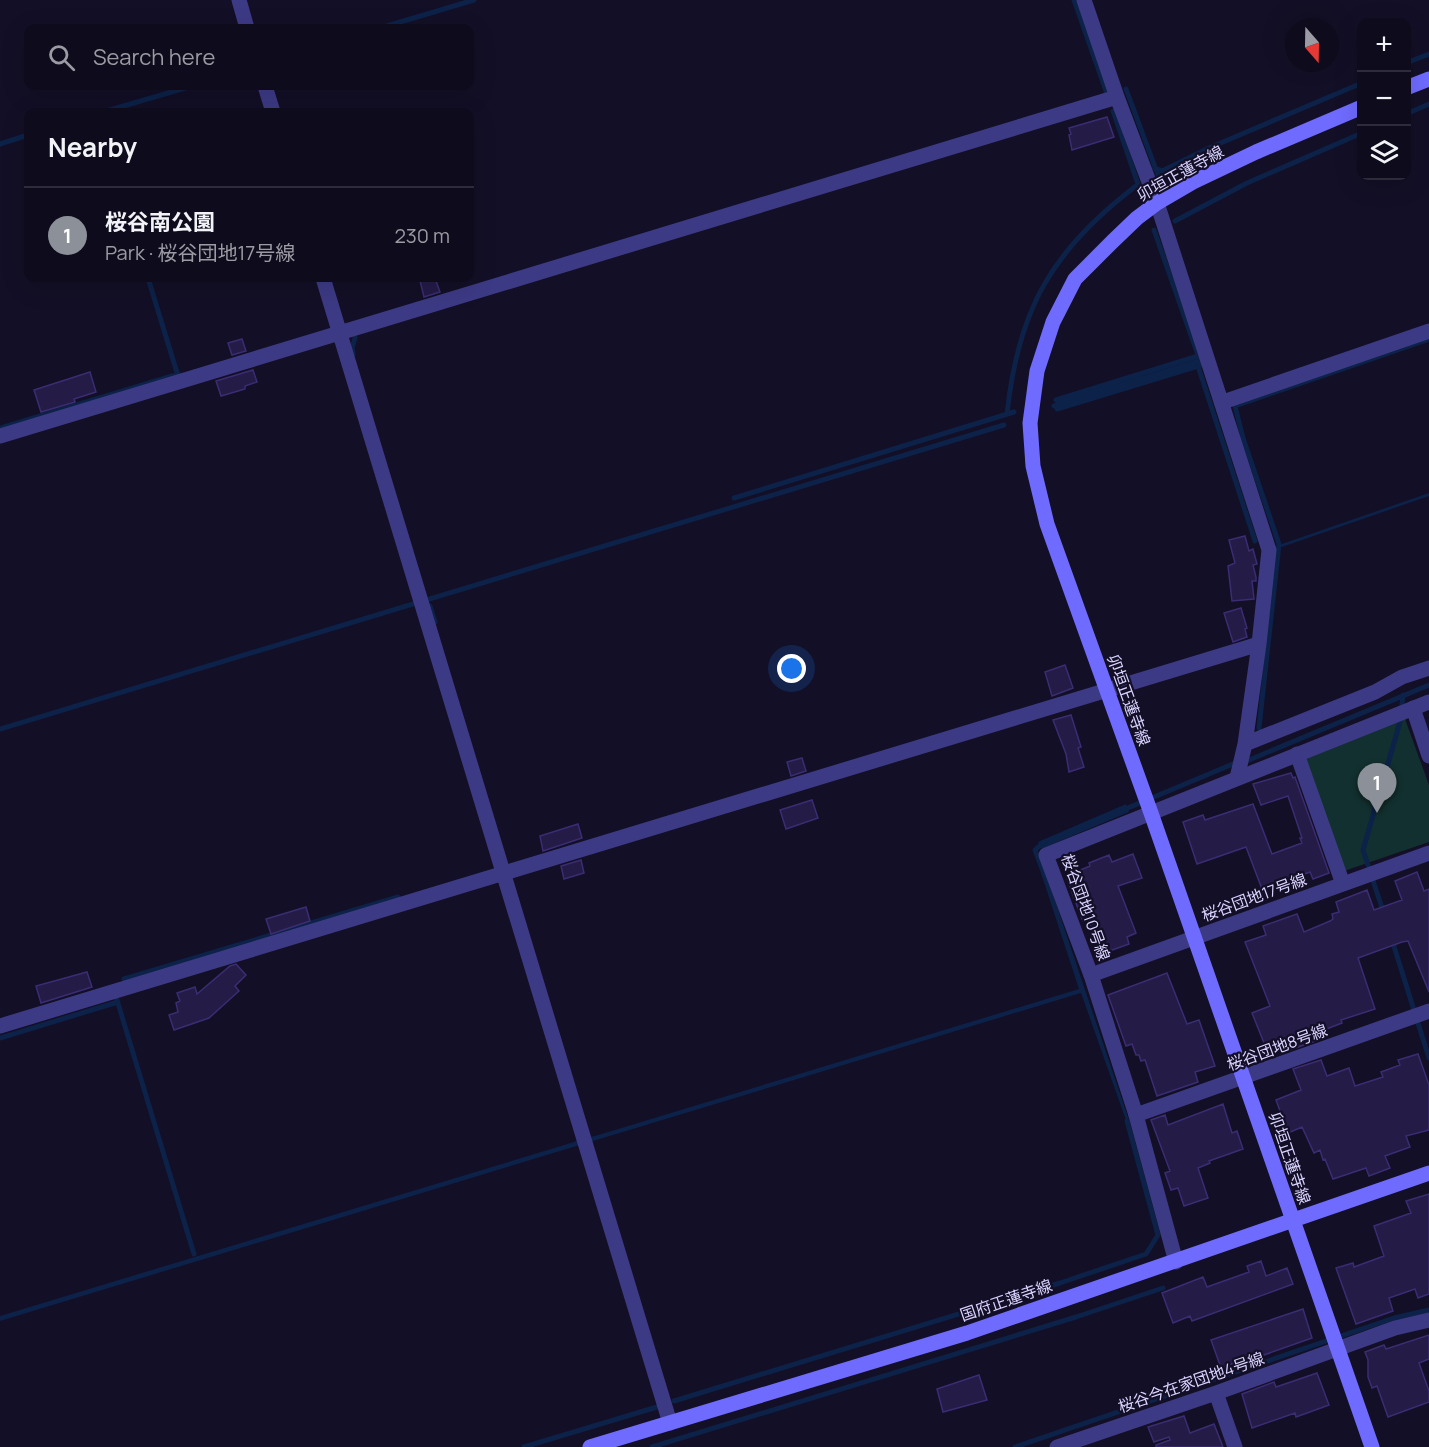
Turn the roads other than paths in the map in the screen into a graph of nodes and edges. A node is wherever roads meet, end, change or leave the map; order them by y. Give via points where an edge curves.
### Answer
1 (238, 0) edge
2 (1084, 0) edge
3 (246, 24) edge
4 (1429, 79) edge
5 (1411, 86) edge
6 (266, 90) edge
7 (1117, 98) junction
8 (272, 108) edge
9 (1357, 109) edge
10 (1157, 203) junction
11 (324, 282) edge
12 (1429, 331) edge
13 (340, 333) junction
14 (1223, 402) junction
15 (0, 436) edge
16 (1259, 644) junction
17 (1429, 668) edge
18 (1106, 690) junction
19 (1429, 702) edge
20 (1413, 708) junction
21 (1245, 744) junction
22 (1297, 754) junction
23 (1429, 756) edge
24 (1237, 778) junction
25 (1151, 813) junction
26 (1429, 853) edge
27 (504, 873) junction
28 (1343, 884) junction
29 (1194, 938) junction
30 (1091, 975) junction
31 (1429, 1011) edge
32 (0, 1026) edge
33 (1244, 1078) junction
34 (1136, 1115) junction
35 (1429, 1173) edge
36 (1292, 1221) junction
37 (1176, 1262) junction
38 (1429, 1320) edge
39 (1337, 1349) junction
40 (1216, 1393) junction
41 (670, 1423) junction
42 (590, 1447) edge
43 (1057, 1447) edge
44 (1235, 1447) edge
45 (1372, 1447) edge

1 - 3 street
2 - 7 street
4 - 5 main road
6 - 8 street
7 - 10 street
7 - 13 street
9 - 10 main road, 卯垣正蓮寺線 via 1256,152
10 - 14 street
10 - 18 main road, 卯垣正蓮寺線 via 1075,279 1053,322 1037,371 1030,423 1033,466 1047,524
11 - 13 street
12 - 14 street
13 - 15 street
13 - 27 street
14 - 16 street via 1269,550
16 - 18 street
16 - 21 street
17 - 21 street
18 - 25 main road, 卯垣正蓮寺線
18 - 27 street
19 - 20 street, 桜谷団地10号線
20 - 22 street, 桜谷団地10号線
20 - 23 street
21 - 24 street
22 - 24 street, 桜谷団地10号線
22 - 28 street
24 - 25 street, 桜谷団地10号線
25 - 29 main road, 卯垣正蓮寺線
25 - 30 street, 桜谷団地10号線 via 1046,855
26 - 28 street, 桜谷団地17号線
27 - 32 street
27 - 41 street
28 - 29 street, 桜谷団地17号線
29 - 30 street, 桜谷団地17号線
29 - 33 main road, 卯垣正蓮寺線
30 - 34 street, 桜谷団地10号線
31 - 33 street, 桜谷団地8号線
33 - 34 street, 桜谷団地8号線
33 - 36 main road, 卯垣正蓮寺線
34 - 37 street, 桜谷団地10号線
35 - 36 main road, 国府正蓮寺線
36 - 37 main road, 国府正蓮寺線
36 - 39 main road, 卯垣正蓮寺線
37 - 41 main road, 国府正蓮寺線 via 967,1333
38 - 39 street, 桜谷今在家団地4号線
39 - 40 street, 桜谷今在家団地4号線
39 - 45 main road, 卯垣正蓮寺線
40 - 43 street, 桜谷今在家団地4号線
40 - 44 street
41 - 42 main road, 国府正蓮寺線

